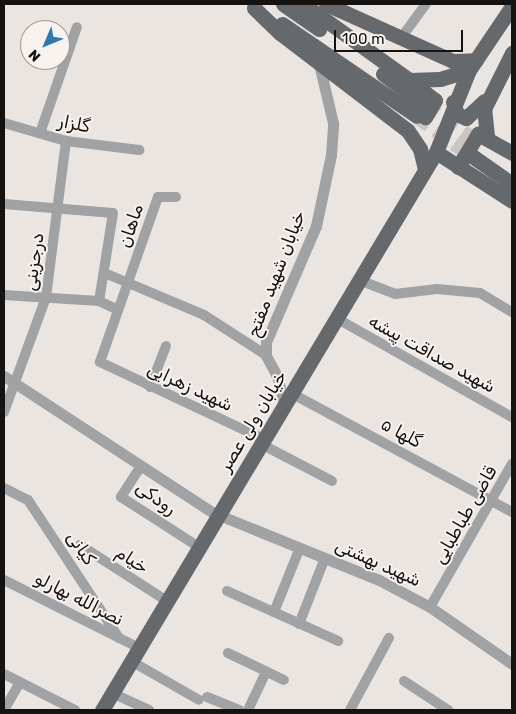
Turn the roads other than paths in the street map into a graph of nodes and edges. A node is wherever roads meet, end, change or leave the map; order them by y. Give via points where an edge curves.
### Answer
1 (284, 4) edge
2 (303, 4) edge
3 (326, 4) edge
4 (426, 4) edge
5 (251, 6) edge
6 (512, 6) edge
7 (77, 27) dead end
8 (401, 38) junction
9 (512, 53) edge
10 (319, 64) junction
11 (472, 65) junction
12 (409, 80) junction
13 (492, 89) junction
14 (454, 102) junction
15 (4, 123) edge
16 (408, 131) junction
17 (40, 133) junction
18 (66, 141) junction
19 (480, 145) junction
20 (139, 150) dead end
21 (436, 152) junction
22 (512, 153) edge
23 (512, 164) edge
24 (458, 167) junction
25 (426, 170) junction
26 (512, 184) edge
27 (176, 197) dead end
28 (512, 201) edge
29 (4, 204) edge
30 (58, 207) junction
31 (107, 274) junction
32 (359, 280) junction
33 (130, 283) junction
34 (4, 295) edge
35 (46, 297) junction
36 (100, 302) junction
37 (118, 310) junction
38 (512, 312) edge
39 (336, 318) junction
40 (166, 346) dead end
41 (266, 355) junction
42 (4, 376) edge
43 (14, 383) junction
44 (150, 386) junction
45 (288, 399) junction
46 (4, 412) edge
47 (512, 418) edge
48 (262, 442) junction
49 (512, 464) edge
50 (141, 466) junction
51 (332, 481) dead end
52 (4, 488) edge
53 (494, 501) junction
54 (512, 512) edge
55 (218, 516) junction
56 (80, 545) dead end
57 (199, 547) junction
58 (299, 550) junction
59 (325, 558) junction
60 (4, 580) edge
61 (227, 591) dead end
62 (167, 601) junction
63 (430, 607) junction
64 (274, 612) junction
65 (299, 624) junction
66 (119, 638) junction
67 (390, 638) dead end
68 (338, 641) dead end
69 (228, 653) dead end
70 (135, 655) junction
71 (512, 664) edge
72 (266, 672) junction
73 (4, 674) edge
74 (284, 680) dead end
75 (404, 681) dead end
76 (20, 682) junction
77 (112, 693) junction
78 (4, 710) edge
79 (74, 710) edge
80 (102, 710) edge
81 (149, 710) edge
82 (239, 710) edge
83 (248, 710) edge
84 (350, 710) edge
85 (448, 710) edge

1 - 5 main road via 421,111
2 - 12 main road
3 - 8 main road
4 - 8 street
5 - 10 main road
6 - 11 main road, خیابان ولی عصر
7 - 17 street
8 - 11 main road via 454,61
9 - 13 main road
10 - 16 main road
10 - 41 street, خیابان شهید مفتح via 333,123 331,155 316,226 266,342
11 - 12 main road via 440,79
11 - 14 main road, خیابان ولی عصر
12 - 16 main road via 435,100 416,129
13 - 14 main road via 466,118 457,114
13 - 19 main road via 482,118
14 - 21 main road, خیابان ولی عصر
15 - 17 street, گلزار
16 - 25 main road via 420,148
17 - 18 street, گلزار
18 - 20 street, گلزار
18 - 30 street, درجزینی
19 - 22 main road
19 - 23 main road
19 - 24 main road via 475,137
19 - 26 main road
21 - 24 main road
21 - 25 main road, خیابان ولی عصر
24 - 28 main road
25 - 32 main road, خیابان ولی عصر
27 - 33 street, ماهان via 158,197
29 - 30 street
30 - 31 street via 115,214
30 - 35 street, درجزینی
31 - 33 street
31 - 36 street
32 - 38 street via 403,295 437,289 480,293
32 - 39 main road, خیابان ولی عصر
33 - 37 street
33 - 41 street via 204,316
34 - 35 street
35 - 36 street
35 - 43 street, درجزینی
36 - 37 street
37 - 44 street, شهید زهرایی via 99,359 103,365
39 - 45 main road, خیابان ولی عصر
39 - 47 street, شهید صداقت پیشه
40 - 44 street
41 - 45 street, خیابان شهید مفتح
42 - 43 street, شهید بهشتی
43 - 46 street, درجزینی
43 - 50 street, شهید بهشتی
44 - 48 street, شهید زهرایی
45 - 48 main road, خیابان ولی عصر
45 - 53 street, گلها ۵
48 - 51 street, شهید زهرایی
48 - 55 main road, خیابان ولی عصر
49 - 53 street, قاضی طباطبایی
50 - 55 street, شهید بهشتی
50 - 57 street, رودکی via 121,497
52 - 66 street, کیانی via 28,500
53 - 54 street, گلها ۵
53 - 63 street, قاضی طباطبایی
55 - 57 main road, خیابان ولی عصر
55 - 58 street, شهید بهشتی
56 - 62 street, خیام
57 - 62 main road, خیابان ولی عصر
58 - 59 street, شهید بهشتی
58 - 64 street
59 - 63 street, شهید بهشتی
59 - 65 street
60 - 66 street, نصرالله بهارلو
61 - 64 street
62 - 70 main road, خیابان ولی عصر
63 - 71 street, شهید بهشتی
64 - 65 street
65 - 68 street
66 - 70 street, نصرالله بهارلو
67 - 84 street
69 - 72 street
70 - 77 main road, خیابان ولی عصر
70 - 82 street, نصرالله بهارلو via 203,698
72 - 74 street
72 - 83 street
73 - 76 street
75 - 85 street
76 - 78 street
76 - 79 street
77 - 80 main road, خیابان ولی عصر
77 - 81 street

